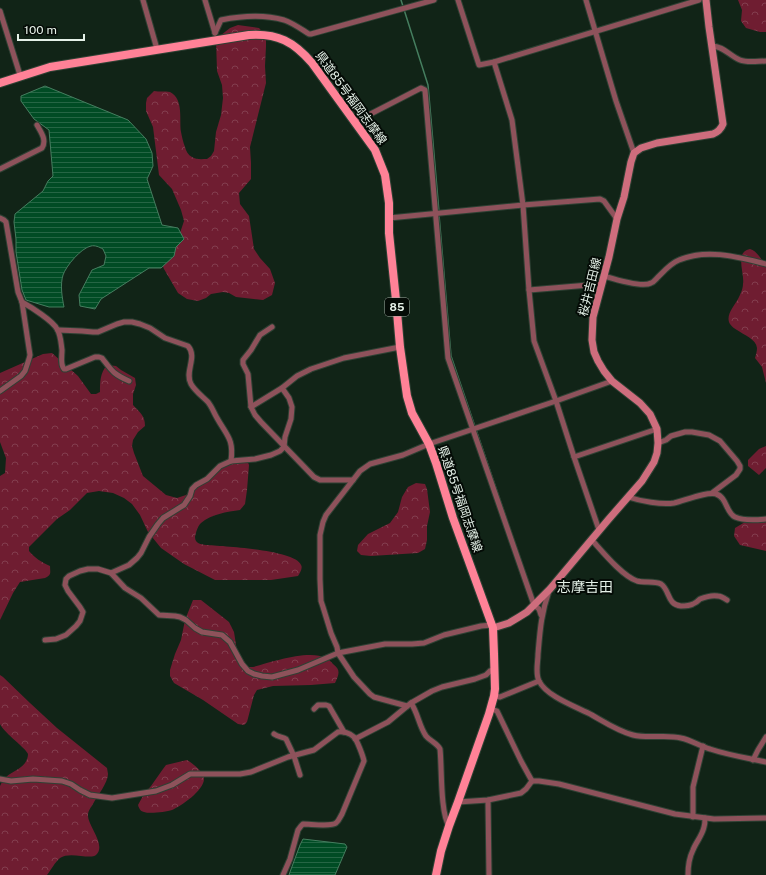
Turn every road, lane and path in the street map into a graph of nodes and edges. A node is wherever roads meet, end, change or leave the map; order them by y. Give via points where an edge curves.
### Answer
1 (143, 0) edge
2 (205, 0) edge
3 (434, 0) edge
4 (458, 0) edge
5 (586, 0) edge
6 (699, 0) edge
7 (706, 0) edge
8 (0, 10) edge
9 (2, 27) edge
10 (595, 31) junction
11 (216, 36) junction
12 (712, 46) junction
13 (157, 49) junction
14 (766, 61) edge
15 (494, 62) junction
16 (20, 76) junction
17 (0, 83) edge
18 (355, 122) junction
19 (38, 125) dead end
20 (634, 153) junction
21 (0, 169) edge
22 (523, 204) junction
23 (436, 214) junction
24 (0, 218) edge
25 (389, 218) junction
26 (617, 220) junction
27 (766, 264) edge
28 (604, 276) junction
29 (601, 284) junction
30 (529, 290) junction
31 (22, 302) junction
32 (272, 327) dead end
33 (58, 330) junction
34 (400, 347) junction
35 (129, 381) dead end
36 (612, 381) junction
37 (282, 388) junction
38 (0, 391) edge
39 (556, 401) junction
40 (251, 407) junction
41 (473, 429) junction
42 (657, 429) junction
43 (658, 443) junction
44 (428, 444) junction
45 (284, 446) junction
46 (574, 458) junction
47 (231, 461) junction
48 (353, 480) junction
49 (712, 493) junction
50 (628, 497) junction
51 (766, 519) edge
52 (600, 530) junction
53 (592, 539) junction
54 (111, 573) junction
55 (550, 589) junction
56 (727, 600) dead end
57 (534, 605) junction
58 (541, 615) junction
59 (492, 627) junction
60 (45, 640) dead end
61 (338, 653) junction
62 (494, 670) junction
63 (539, 682) junction
64 (494, 696) junction
65 (409, 705) junction
66 (314, 709) dead end
67 (491, 709) junction
68 (344, 732) junction
69 (274, 734) dead end
70 (766, 737) edge
71 (356, 739) junction
72 (703, 746) junction
73 (294, 756) junction
74 (754, 760) junction
75 (766, 763) edge
76 (300, 775) dead end
77 (0, 779) edge
78 (532, 781) junction
79 (488, 800) junction
80 (458, 802) junction
81 (693, 816) junction
82 (705, 818) junction
83 (766, 818) edge
84 (449, 826) junction
85 (283, 875) edge
86 (436, 875) edge
87 (489, 875) edge
88 (688, 875) edge

1 - 13 street
2 - 11 street
3 - 11 street via 311,34 283,20 261,16 239,17 221,20
4 - 15 street via 479,65
5 - 10 street
6 - 10 street
7 - 12 main road
8 - 9 street
9 - 16 street
10 - 15 street
10 - 20 street
11 - 13 main road, 県道85号福岡志摩線 / 85
11 - 18 main road, 県道85号福岡志摩線 / 85 via 259,34 288,42 309,60
12 - 14 street via 718,46 743,61
12 - 20 main road via 723,124 721,128 713,134 649,145
13 - 16 main road, 県道85号福岡志摩線 / 85 via 50,67
15 - 22 street via 512,120
16 - 17 main road, 県道85号福岡志摩線 / 85
18 - 23 street via 421,88 425,90
18 - 25 main road, 県道85号福岡志摩線 / 85 via 375,150 382,167 388,194
19 - 21 street via 44,146
20 - 26 main road, 桜井吉田線
22 - 23 street
22 - 26 street via 600,199
22 - 30 street
23 - 25 street
23 - 41 street via 448,358
24 - 31 street via 6,222
25 - 34 main road, 県道85号福岡志摩線 / 85
26 - 28 main road, 桜井吉田線
27 - 28 street via 717,254 698,254 678,260 650,284 643,285
28 - 29 main road, 桜井吉田線
29 - 30 street
29 - 36 main road, 桜井吉田線 via 593,317 592,340 598,361
30 - 39 street via 534,341
31 - 33 street
31 - 38 street via 30,359 21,376
32 - 40 street via 260,335 243,360 248,374
33 - 35 street via 64,369 100,356 116,375
33 - 47 street via 98,332 117,324 132,322 188,346 192,353 190,383 209,404 232,443
34 - 37 street via 330,362 297,376
34 - 44 main road, 県道85号福岡志摩線 / 85 via 409,404
36 - 39 street
36 - 42 main road, 桜井吉田線 via 640,403 650,414
37 - 40 street
37 - 45 street via 292,407
39 - 41 street
39 - 46 street
40 - 45 street via 260,422
41 - 44 street
41 - 57 street
42 - 43 main road, 桜井吉田線
42 - 46 street
43 - 49 street via 685,432 720,440 737,461 740,469
43 - 50 main road, 桜井吉田線 via 649,471
44 - 48 street via 403,455 370,464
44 - 59 main road, 県道85号福岡志摩線 / 85
45 - 47 street via 280,451 261,458
45 - 48 street via 320,480
46 - 52 street
47 - 54 street via 220,466 207,479 196,485 184,504 163,518 132,563
48 - 61 street via 326,516 320,535 321,601
49 - 50 street via 671,503
49 - 51 street via 720,496 736,517
50 - 52 main road, 桜井吉田線
52 - 53 main road, 桜井吉田線
53 - 55 main road, 桜井吉田線
53 - 56 street via 623,573 644,583 661,584 676,605 692,605 708,596 718,596
54 - 60 street via 88,569 66,579 68,591 83,612 80,621 66,635
54 - 61 street via 125,588 141,598 159,615 180,617 202,632 222,635 230,642 242,664 254,674 272,677 287,674
55 - 57 main road, 桜井吉田線
55 - 58 street, 桜井吉田線
57 - 58 street
57 - 59 main road, 桜井吉田線 via 509,623
58 - 63 street, 桜井吉田線 via 537,664
59 - 61 street via 481,626 424,643 385,644
59 - 62 main road, 県道85号福岡志摩線 / 85
61 - 65 street via 354,677 374,697
62 - 64 main road, 県道85号福岡志摩線 / 85
62 - 65 street via 475,679 432,691
63 - 64 street via 500,697
63 - 72 street via 558,698 615,729 643,737 683,738
64 - 67 main road, 県道85号福岡志摩線 / 85
65 - 71 street via 388,722
65 - 84 street via 415,708 426,735 440,749 443,802
66 - 68 street via 318,705 329,706
67 - 78 street via 497,711
67 - 80 main road, 県道85号福岡志摩線 / 85
68 - 71 street
68 - 73 street via 338,732 314,750
69 - 73 street via 286,739
70 - 74 street
71 - 85 street via 364,761 339,820 331,825 300,826
72 - 74 street
72 - 81 street via 693,787
73 - 76 street
73 - 77 street via 251,772 190,774 156,791 112,798 90,795 62,781
74 - 75 street
78 - 79 street via 521,793
78 - 81 street via 560,784 663,812
79 - 80 street
79 - 87 street
80 - 84 main road, 県道85号福岡志摩線 / 85
81 - 82 street
82 - 83 street
82 - 88 street via 702,834 690,856
84 - 86 main road, 県道85号福岡志摩線 / 85

